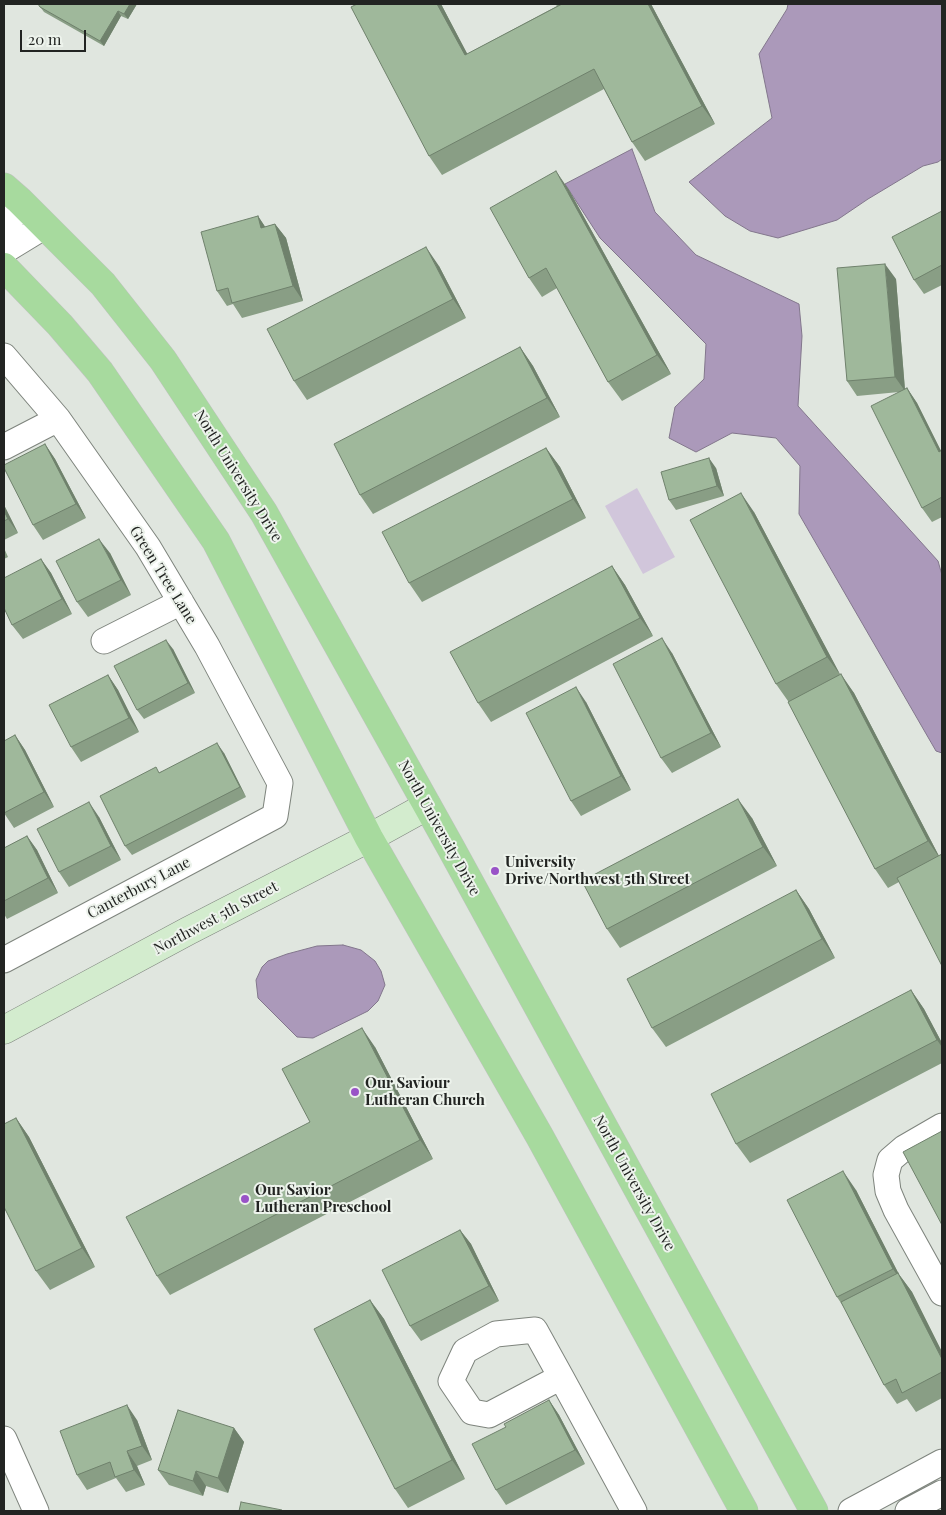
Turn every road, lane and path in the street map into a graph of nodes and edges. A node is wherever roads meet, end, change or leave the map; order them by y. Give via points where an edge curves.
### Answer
1 (12, 194) edge
2 (45, 226) junction
3 (4, 235) edge
4 (4, 250) edge
5 (4, 267) edge
6 (4, 356) edge
7 (58, 419) junction
8 (4, 447) edge
9 (180, 602) junction
10 (104, 641) dead end
11 (427, 806) junction
12 (275, 816) joint
13 (369, 838) junction
14 (4, 960) edge
15 (4, 1030) edge
16 (942, 1126) edge
17 (942, 1293) edge
18 (561, 1377) dead end
19 (4, 1439) edge
20 (942, 1462) edge
21 (915, 1478) junction
22 (926, 1502) edge
23 (36, 1511) edge
24 (634, 1511) edge
25 (744, 1511) edge
26 (814, 1511) edge
27 (851, 1511) edge

1 - 2 main road, North University Drive
1 - 3 street
2 - 4 street
2 - 11 main road, North University Drive via 104,284 163,360 243,480 264,512
5 - 13 main road via 100,372 216,541
6 - 7 street, Green Tree Lane
7 - 8 street
7 - 9 street, Green Tree Lane via 148,547
9 - 10 street
9 - 12 street, Green Tree Lane via 280,783
11 - 13 street, Northwest 5th Street
11 - 26 main road, North University Drive
12 - 14 street, Canterbury Lane
13 - 15 street, Northwest 5th Street
13 - 25 main road via 540,1137
16 - 17 street via 890,1160 886,1175 896,1210
18 - 24 street
19 - 23 street
20 - 21 street
21 - 22 street
21 - 27 street

